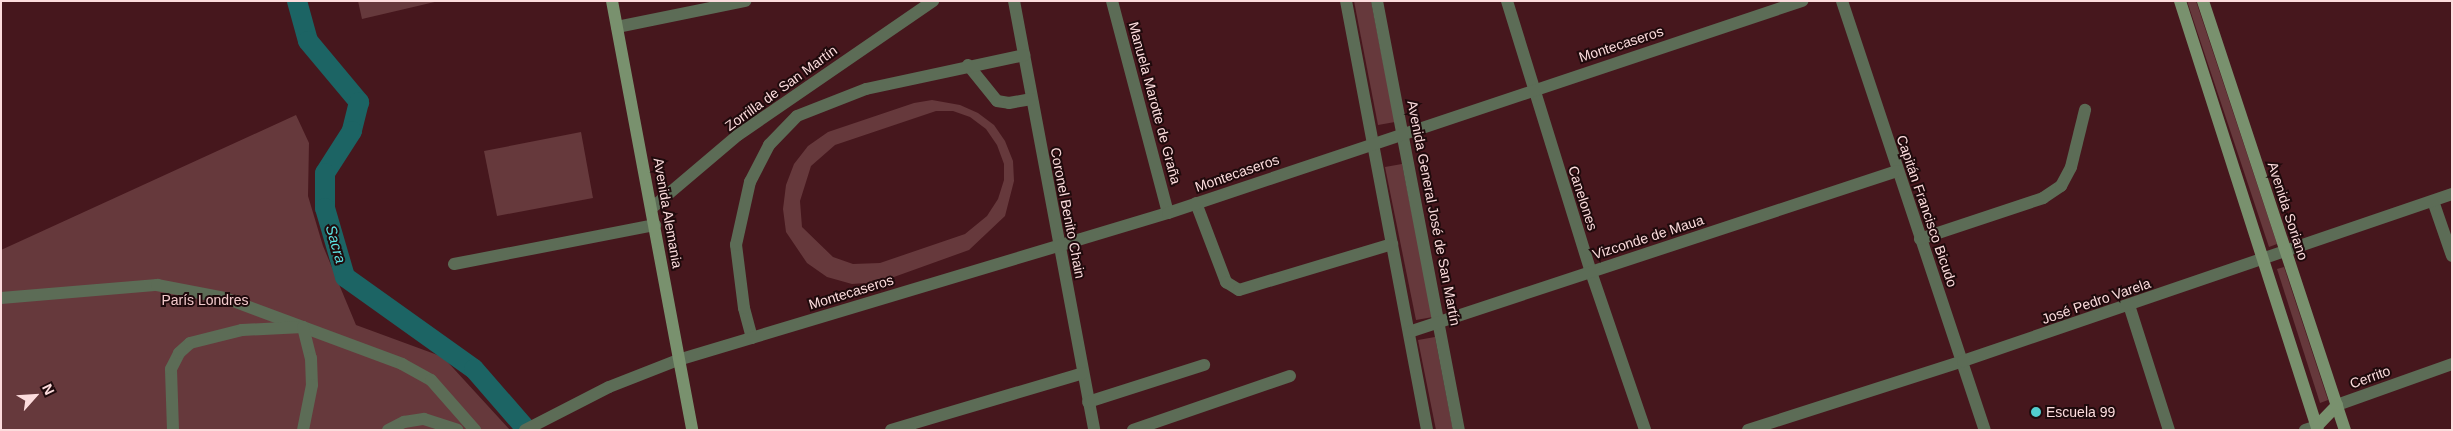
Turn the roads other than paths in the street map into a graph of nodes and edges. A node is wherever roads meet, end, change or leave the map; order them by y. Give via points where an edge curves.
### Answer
1 (612, 1) edge
2 (745, 1) edge
3 (932, 1) edge
4 (1014, 1) edge
5 (1112, 1) edge
6 (1346, 1) edge
7 (1378, 1) edge
8 (1507, 1) edge
9 (1802, 1) edge
10 (1842, 1) edge
11 (2180, 1) edge
12 (2203, 1) edge
13 (617, 27) junction
14 (1024, 55) junction
15 (968, 65) junction
16 (1532, 89) junction
17 (1032, 99) junction
18 (2085, 110) dead end
19 (1404, 132) junction
20 (1372, 143) junction
21 (1897, 171) junction
22 (2452, 194) edge
23 (2433, 200) junction
24 (1196, 203) junction
25 (653, 207) junction
26 (1168, 213) junction
27 (655, 225) junction
28 (1920, 239) junction
29 (1058, 244) junction
30 (1392, 244) junction
31 (2286, 252) junction
32 (2452, 256) edge
33 (2265, 259) junction
34 (454, 264) dead end
35 (1590, 272) junction
36 (1, 298) edge
37 (2129, 305) junction
38 (1439, 323) junction
39 (303, 327) junction
40 (1408, 332) junction
41 (752, 338) junction
42 (678, 360) junction
43 (1963, 361) junction
44 (2452, 364) edge
45 (1204, 365) dead end
46 (1083, 373) junction
47 (1290, 376) dead end
48 (1088, 402) junction
49 (2336, 405) junction
50 (2313, 428) edge
51 (173, 430) edge
52 (303, 430) edge
53 (388, 430) edge
54 (458, 430) edge
55 (475, 430) edge
56 (525, 430) edge
57 (692, 430) edge
58 (891, 430) edge
59 (1094, 430) edge
60 (1133, 430) edge
61 (1427, 430) edge
62 (1459, 430) edge
63 (1646, 430) edge
64 (1748, 430) edge
65 (1985, 430) edge
66 (2169, 430) edge
67 (2345, 430) edge

1 - 13 street, Avenida Alemania
2 - 13 street
3 - 25 street, Zorrilla de San Martín via 738,135
4 - 14 street, Coronel Benito Chain
5 - 26 street, Manuela Marotte de Graña
6 - 20 street
7 - 19 street, Avenida General José de San Martín
8 - 16 street, Canelones
9 - 16 street, Montecaseros
10 - 21 street, Capitán Francisco Bicudo
11 - 33 street
12 - 31 street, Avenida Soriano
13 - 25 street, Avenida Alemania
14 - 15 street
14 - 17 street, Coronel Benito Chain
15 - 17 street via 997,101 1009,103
15 - 41 street via 857,92 797,116 769,145 750,182 736,245
16 - 19 street, Montecaseros
16 - 35 street, Canelones
17 - 29 street, Coronel Benito Chain
18 - 28 street via 2071,167 2060,186 2043,198
19 - 20 street, Montecaseros
19 - 38 street, Avenida General José de San Martín
20 - 24 street, Montecaseros
20 - 30 street
21 - 28 street, Capitán Francisco Bicudo
21 - 35 street, Vizconde de Maua
22 - 23 street, José Pedro Varela
23 - 31 street, José Pedro Varela
23 - 32 street
24 - 26 street, Montecaseros
24 - 30 street via 1226,282 1239,290
25 - 27 street, Avenida Alemania
26 - 29 street, Montecaseros
27 - 34 street
27 - 42 street, Avenida Alemania
28 - 43 street, Capitán Francisco Bicudo
29 - 41 street, Montecaseros
29 - 46 street, Coronel Benito Chain
30 - 40 street
31 - 33 street, José Pedro Varela
31 - 49 street, Avenida Soriano
33 - 37 street, José Pedro Varela
33 - 50 street
35 - 38 street, Vizconde de Maua
35 - 63 street, Canelones
36 - 39 street via 157,285 225,298
37 - 43 street, José Pedro Varela
37 - 66 street
38 - 40 street, Vizconde de Maua
38 - 62 street, Avenida General José de San Martín
39 - 51 street via 242,330 190,343 179,353 171,369
39 - 52 street via 311,358 312,385
39 - 55 street via 402,364 431,380
40 - 61 street
41 - 42 street, Montecaseros
42 - 56 street, Montecaseros via 609,387
42 - 57 street, Avenida Alemania
43 - 64 street, José Pedro Varela
43 - 65 street, Capitán Francisco Bicudo
44 - 49 street, Cerrito
45 - 48 street
46 - 48 street, Coronel Benito Chain
46 - 58 street
47 - 60 street
48 - 59 street, Coronel Benito Chain
49 - 50 street, Cerrito
49 - 67 street, Avenida Soriano
53 - 54 street via 404,422 424,420

